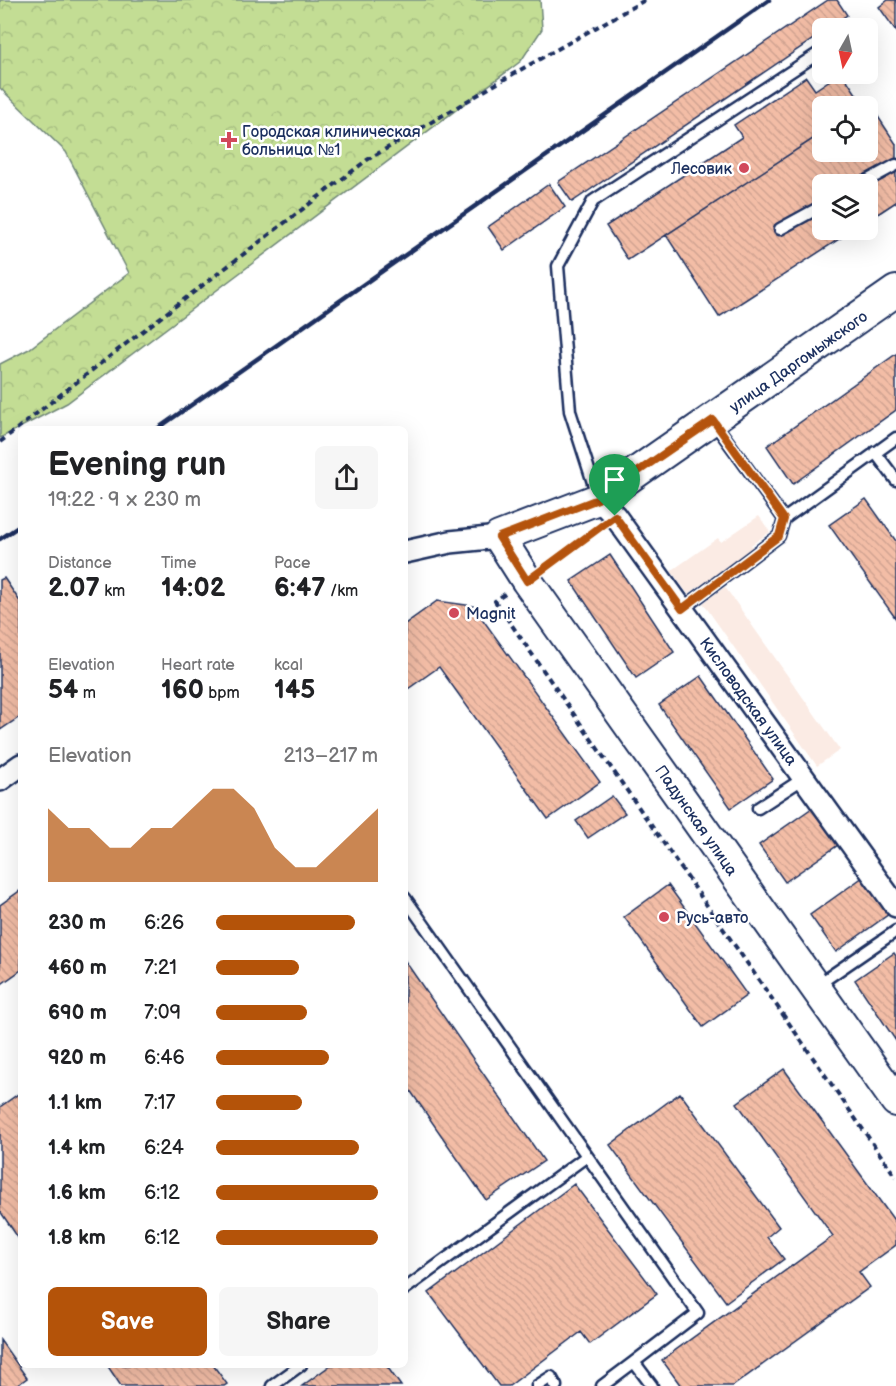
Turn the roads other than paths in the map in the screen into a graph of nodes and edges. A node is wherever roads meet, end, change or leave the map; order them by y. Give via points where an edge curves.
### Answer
1 (812, 58) edge
2 (896, 165) edge
3 (878, 175) edge
4 (812, 211) edge
5 (780, 229) dead end
6 (896, 291) edge
7 (713, 420) junction
8 (896, 438) edge
9 (874, 452) junction
10 (896, 480) edge
11 (607, 508) junction
12 (784, 519) junction
13 (499, 537) junction
14 (408, 551) edge
15 (682, 609) junction
16 (18, 767) edge
17 (804, 778) junction
18 (0, 780) edge
19 (758, 808) dead end
20 (408, 902) edge
21 (896, 906) edge
22 (896, 931) edge
23 (815, 986) junction
24 (896, 1101) edge
25 (587, 1156) junction
26 (408, 1287) edge
27 (634, 1362) junction
28 (297, 1368) edge
29 (272, 1386) edge
30 (537, 1386) edge
31 (556, 1386) edge
32 (602, 1386) edge
33 (652, 1386) edge

1 - 11 lane via 593,201 558,266 570,411 586,466
2 - 3 lane
4 - 5 lane
6 - 7 street, улица Даргомыжского
7 - 11 street, улица Даргомыжского
7 - 12 lane
8 - 9 lane
9 - 10 lane
9 - 12 lane
11 - 13 street, улица Даргомыжского
11 - 15 street, Кисловодская улица
12 - 15 lane via 779,536
13 - 14 street, улица Даргомыжского
13 - 23 street, Падунская улица
15 - 17 street, Кисловодская улица
16 - 18 street
17 - 19 lane
17 - 21 street, Кисловодская улица
20 - 25 lane
22 - 23 lane
23 - 24 street, Падунская улица
25 - 26 lane
25 - 27 lane via 698,1313
27 - 32 lane
27 - 33 lane
28 - 29 lane
30 - 31 lane via 551,1377

